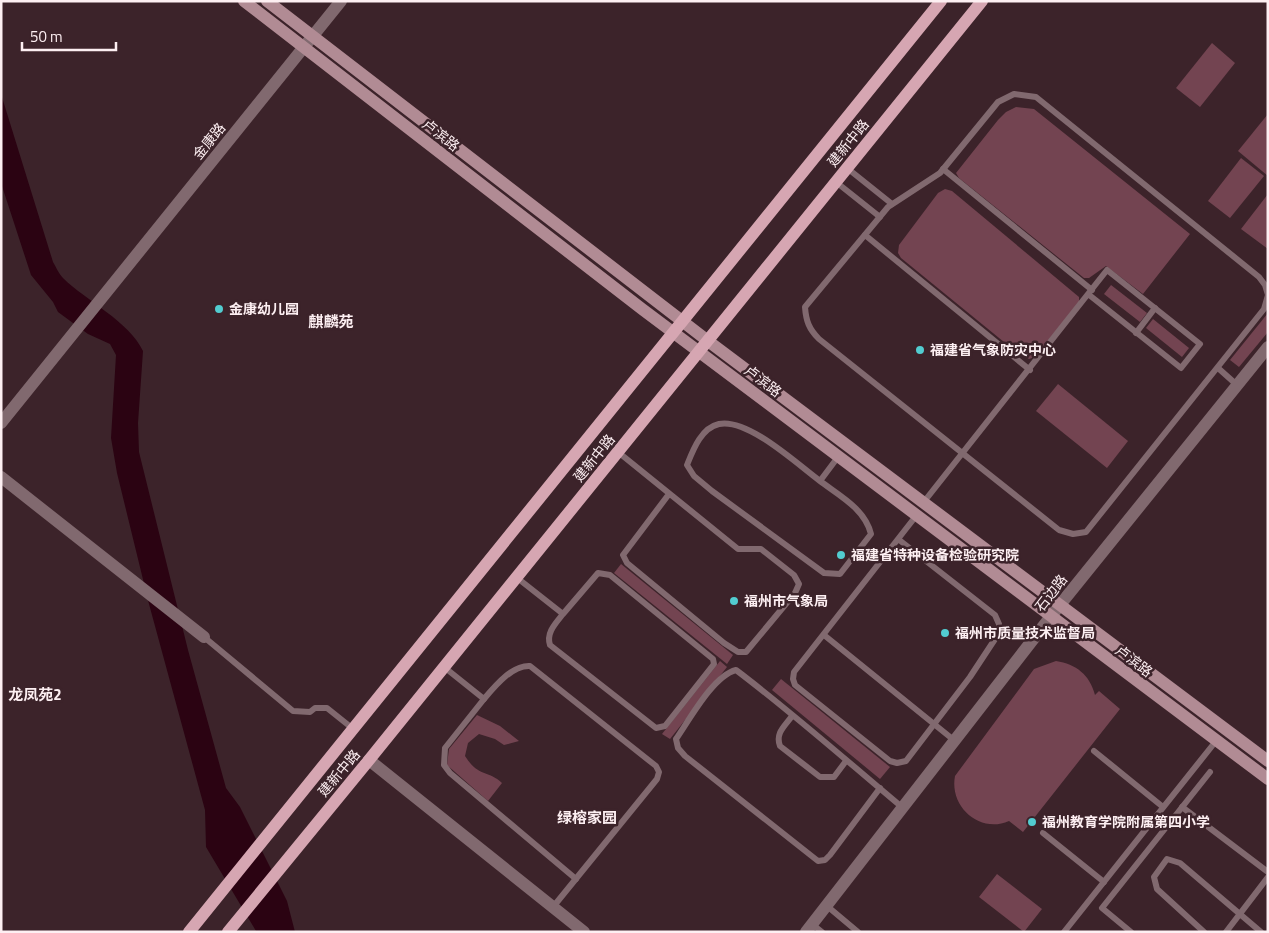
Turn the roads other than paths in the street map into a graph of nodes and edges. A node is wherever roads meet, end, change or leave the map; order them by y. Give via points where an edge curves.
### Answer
1 (244, 1) edge
2 (267, 1) edge
3 (341, 1) edge
4 (941, 1) edge
5 (982, 1) edge
6 (312, 36) junction
7 (304, 47) junction
8 (847, 168) junction
9 (943, 169) junction
10 (836, 182) junction
11 (892, 204) junction
12 (880, 217) junction
13 (865, 235) junction
14 (1090, 292) junction
15 (1268, 295) edge
16 (1155, 308) junction
17 (683, 322) junction
18 (674, 333) junction
19 (1136, 333) junction
20 (708, 341) junction
21 (1268, 346) edge
22 (699, 352) junction
23 (1218, 368) junction
24 (1030, 370) junction
25 (1237, 384) junction
26 (1, 423) edge
27 (618, 452) junction
28 (963, 456) junction
29 (838, 457) junction
30 (1, 476) edge
31 (820, 481) junction
32 (669, 494) junction
33 (923, 503) junction
34 (916, 516) junction
35 (898, 539) junction
36 (516, 577) junction
37 (1060, 606) junction
38 (563, 614) junction
39 (1051, 617) junction
40 (824, 635) junction
41 (204, 637) joint
42 (443, 667) junction
43 (484, 699) junction
44 (792, 716) junction
45 (934, 724) junction
46 (352, 728) junction
47 (954, 741) junction
48 (1216, 741) junction
49 (1094, 751) dead end
50 (369, 760) junction
51 (846, 760) junction
52 (1268, 761) edge
53 (1210, 772) dead end
54 (1268, 779) edge
55 (880, 788) junction
56 (1163, 807) junction
57 (1182, 807) junction
58 (903, 808) junction
59 (1044, 833) dead end
60 (1268, 872) edge
61 (1268, 877) edge
62 (576, 879) junction
63 (1104, 882) junction
64 (827, 906) junction
65 (553, 907) junction
66 (1240, 913) junction
67 (813, 929) edge
68 (189, 932) edge
69 (228, 932) edge
70 (584, 932) edge
71 (858, 932) edge
72 (1064, 932) edge
73 (1131, 932) edge
74 (1204, 932) edge
75 (1226, 932) edge
76 (1261, 932) edge

1 - 7 main road, 卢滨路
2 - 6 main road
3 - 6 street, 金康路
4 - 17 main road, 建新中路
5 - 8 main road, 建新中路
6 - 7 street, 金康路
6 - 17 main road
7 - 18 main road, 卢滨路
7 - 26 street, 金康路
8 - 10 main road, 建新中路
8 - 11 lane
9 - 11 lane
9 - 14 lane
9 - 15 lane via 998,102 1014,94 1036,98 1259,277
10 - 12 lane
10 - 20 main road, 建新中路
11 - 12 lane
12 - 13 lane
13 - 24 lane
13 - 28 lane via 805,307 810,330
14 - 16 lane via 1108,270
14 - 19 lane
14 - 24 lane
15 - 23 lane via 1264,309
16 - 19 lane
16 - 19 lane via 1200,344 1181,368
17 - 18 main road, 建新中路
17 - 20 main road
18 - 22 main road, 卢滨路
18 - 46 main road, 建新中路
20 - 22 main road, 建新中路
20 - 33 main road
21 - 25 street, 石边路
22 - 27 main road, 建新中路
22 - 29 main road, 卢滨路
23 - 25 lane
23 - 28 lane via 1086,532 1073,534 1059,530
24 - 28 lane
25 - 37 street, 石边路
27 - 32 lane
27 - 36 main road, 建新中路
28 - 33 lane
29 - 31 lane
29 - 34 main road, 卢滨路
30 - 41 street
31 - 31 lane via 762,438 730,424 717,424 707,430 692,450 687,465 694,476 712,491 824,574 840,574 872,534 863,514
32 - 32 lane via 623,555 627,563 724,643 738,652 746,652 799,584 794,575 761,548 738,549
33 - 37 main road
34 - 35 lane
34 - 39 main road, 卢滨路
35 - 40 lane
35 - 45 lane via 995,615 999,624 999,633
36 - 38 lane
36 - 42 main road, 建新中路
37 - 39 street, 石边路
37 - 52 main road
38 - 38 lane via 598,572 610,575 713,659 714,664 665,726 656,728 550,645 549,634
39 - 47 street, 石边路
39 - 48 main road, 卢滨路
40 - 45 lane
40 - 45 lane via 794,672 792,679 795,685 896,763 906,761
41 - 46 lane via 293,711 327,708
42 - 43 lane
42 - 50 main road, 建新中路
43 - 62 lane via 445,748 444,765 450,774
43 - 62 lane via 516,668 530,666 656,766 659,772 657,779
44 - 51 lane
44 - 51 lane via 779,733 780,746 820,777 834,777
44 - 55 lane via 736,670 726,672 676,739 678,748 818,861 825,860
45 - 47 lane
46 - 68 main road, 建新中路
47 - 58 street, 石边路
48 - 54 main road, 卢滨路
48 - 56 lane
49 - 56 lane
50 - 65 street
50 - 69 main road, 建新中路
51 - 55 lane
53 - 57 lane
55 - 58 lane
56 - 63 lane
57 - 60 lane
57 - 73 lane via 1102,908
58 - 64 street, 石边路
59 - 63 lane
61 - 66 lane
62 - 65 lane
63 - 72 lane
64 - 67 street, 石边路
64 - 71 lane
65 - 70 street
66 - 74 lane via 1180,863 1167,859 1154,877 1157,889
66 - 75 lane
66 - 76 lane

